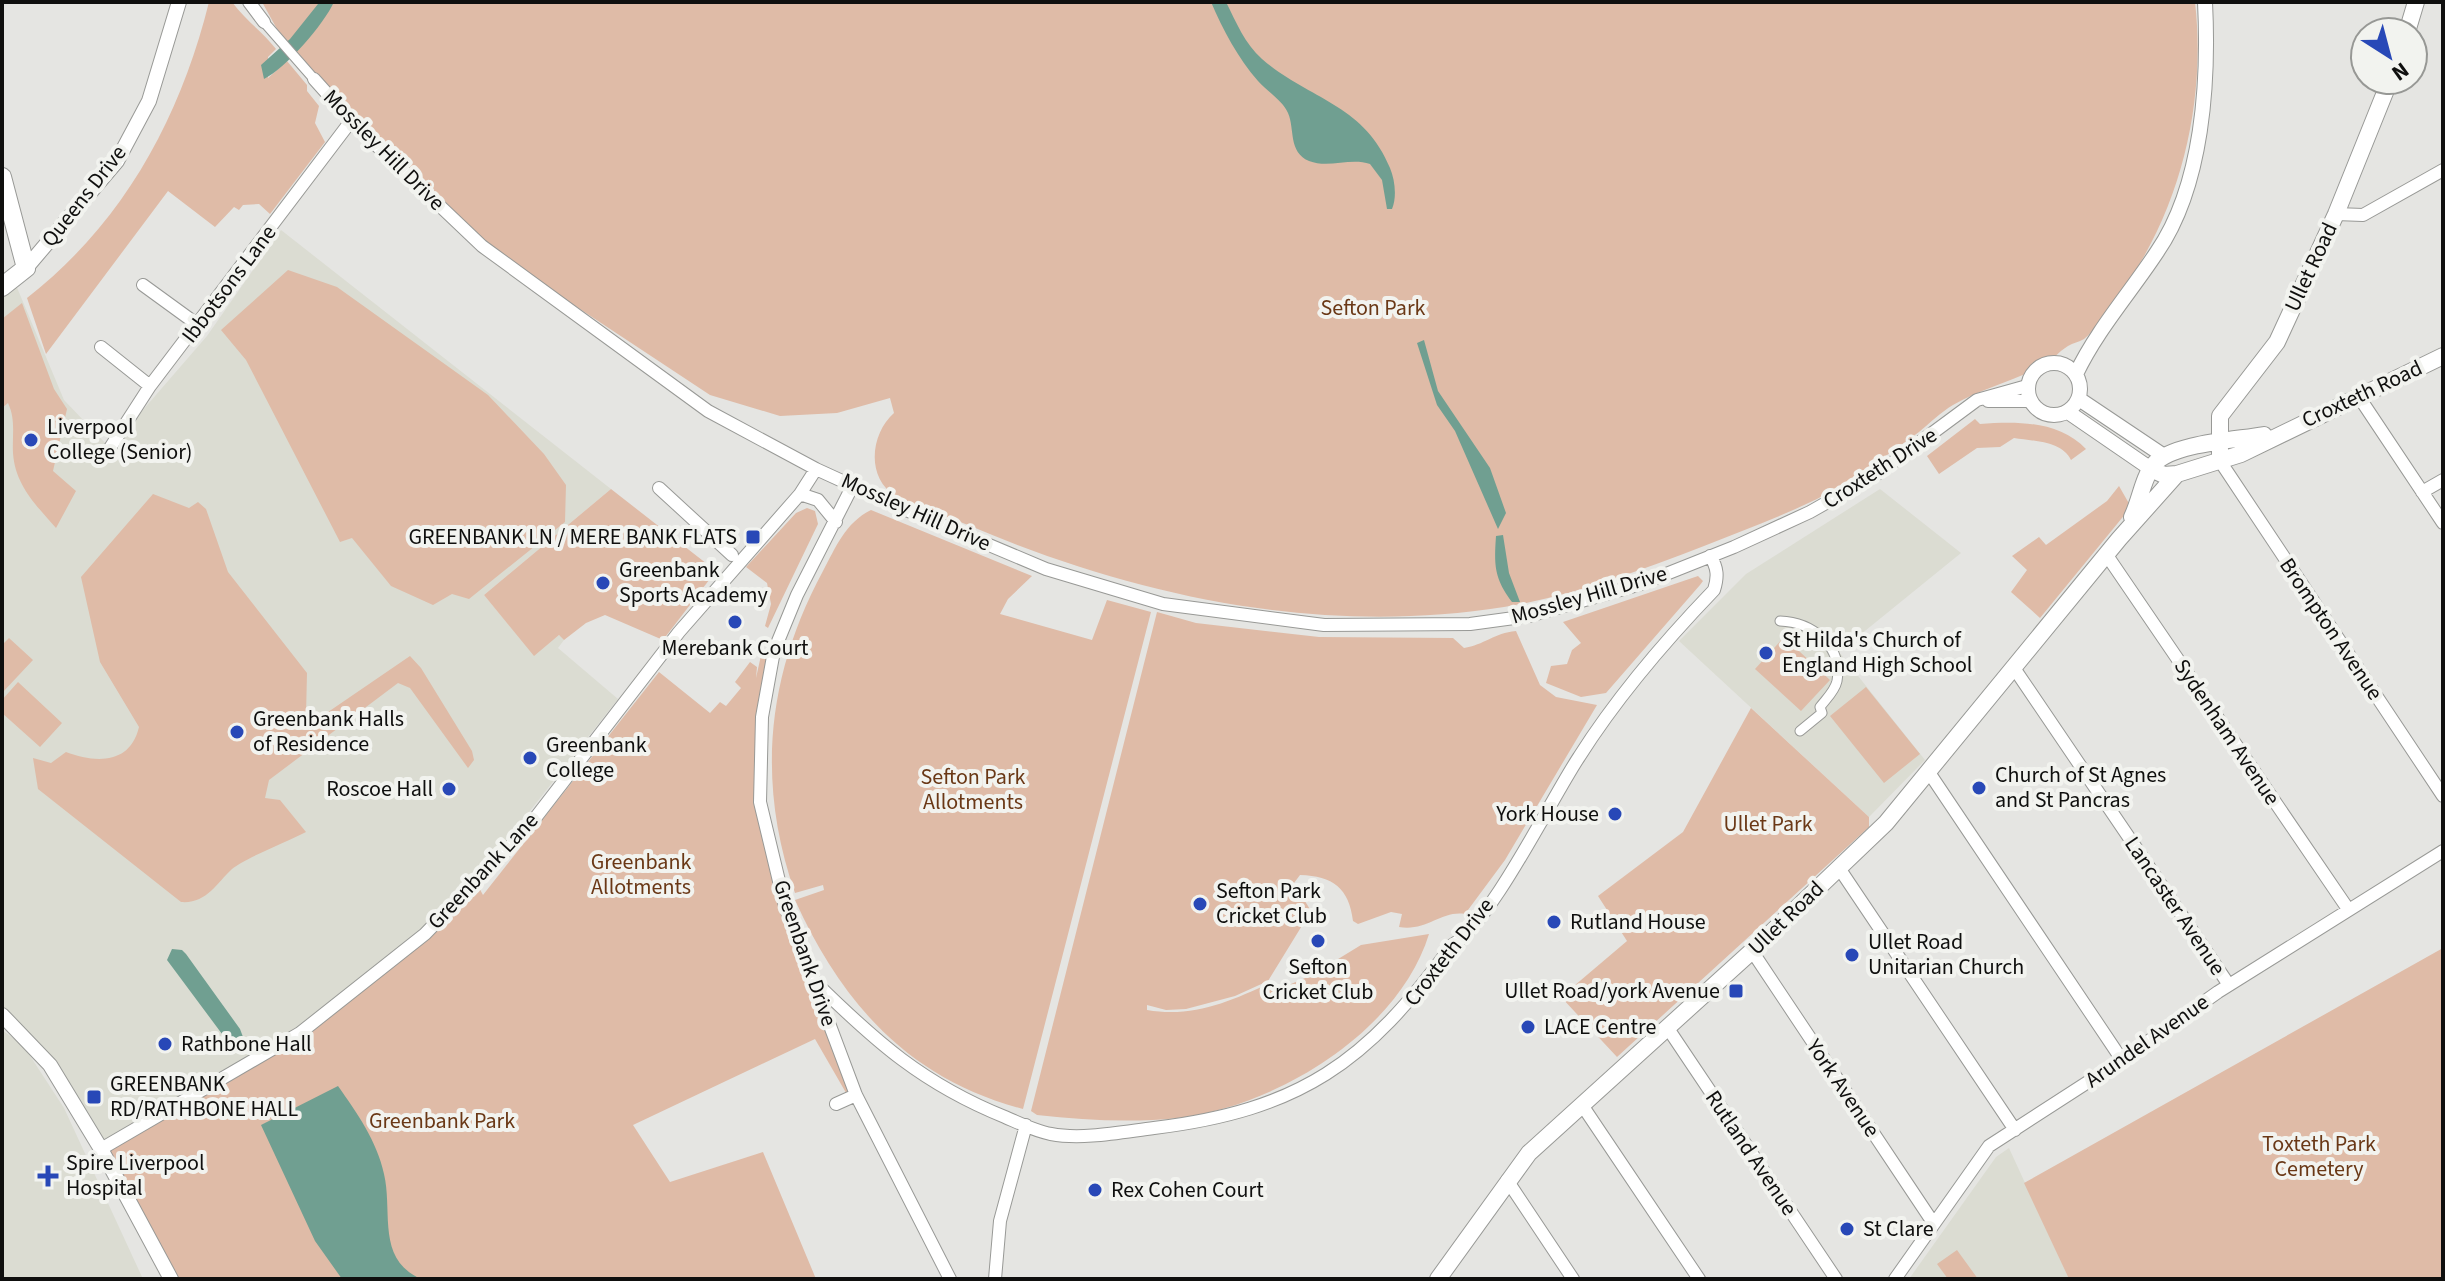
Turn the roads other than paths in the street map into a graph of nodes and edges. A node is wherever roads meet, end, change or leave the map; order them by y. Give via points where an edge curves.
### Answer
1 (179, 2) edge
2 (249, 2) edge
3 (2205, 2) edge
4 (264, 22) joint
5 (314, 79) joint
6 (2384, 96) edge
7 (351, 121) junction
8 (2443, 170) edge
9 (2, 177) edge
10 (2336, 214) junction
11 (26, 268) junction
12 (143, 285) dead end
13 (2, 287) edge
14 (198, 325) junction
15 (101, 347) dead end
16 (2088, 349) junction
17 (2443, 356) edge
18 (2063, 364) junction
19 (2076, 374) junction
20 (150, 386) junction
21 (2029, 394) junction
22 (2359, 397) junction
23 (2079, 399) junction
24 (2068, 412) junction
25 (2109, 418) junction
26 (2281, 433) junction
27 (2106, 440) junction
28 (2218, 443) junction
29 (110, 448) dead end
30 (2164, 456) junction
31 (2220, 461) junction
32 (816, 469) junction
33 (2151, 469) junction
34 (2172, 479) junction
35 (2443, 480) edge
36 (853, 485) junction
37 (659, 488) dead end
38 (2422, 492) junction
39 (800, 494) junction
40 (836, 522) junction
41 (2443, 523) edge
42 (2119, 539) junction
43 (1734, 547) joint
44 (2106, 554) junction
45 (732, 555) dead end
46 (1710, 556) junction
47 (1780, 621) dead end
48 (2014, 668) junction
49 (1800, 731) dead end
50 (1928, 771) junction
51 (2443, 796) edge
52 (2443, 851) edge
53 (1839, 868) junction
54 (2348, 909) junction
55 (1752, 951) junction
56 (814, 981) junction
57 (2229, 985) junction
58 (2, 1015) edge
59 (1667, 1027) junction
60 (2122, 1060) junction
61 (856, 1095) junction
62 (836, 1104) dead end
63 (1582, 1105) junction
64 (1026, 1125) junction
65 (2015, 1130) junction
66 (101, 1149) junction
67 (1507, 1180) junction
68 (1934, 1224) junction
69 (171, 1279) edge
70 (950, 1279) edge
71 (995, 1279) edge
72 (1438, 1279) edge
73 (1573, 1279) edge
74 (1699, 1279) edge
75 (1836, 1279) edge
76 (1895, 1279) edge

1 - 11 street, Queens Drive via 149,101 117,161
2 - 4 street, Mossley Hill Drive
3 - 16 street via 2198,144 2174,222
4 - 5 street, Mossley Hill Drive
5 - 7 street, Mossley Hill Drive
6 - 10 main road, Ullet Road
7 - 14 street, Ibbotsons Lane
7 - 32 street, Mossley Hill Drive via 482,246 708,411
8 - 10 street via 2363,215
9 - 11 main road
10 - 28 main road, Ullet Road via 2277,342 2220,416
11 - 13 main road, Queens Drive
12 - 14 street
14 - 20 street, Ibbotsons Lane
15 - 20 street
16 - 18 street
16 - 19 street
17 - 22 main road, Croxteth Road
18 - 19 street
18 - 21 street via 2038,368
19 - 23 street
20 - 29 street, Ibbotsons Lane
21 - 24 street via 2035,408 2051,416
21 - 43 street, Croxteth Drive via 1977,400 1877,474
22 - 26 main road, Croxteth Road
22 - 38 street
23 - 24 street
23 - 25 street
24 - 27 street
25 - 27 street
25 - 30 street
26 - 28 main road, Croxteth Road
26 - 31 main road, Croxteth Road
27 - 33 street
28 - 30 main road, Croxteth Road
28 - 31 main road
30 - 33 main road, Ullet Road
31 - 34 main road, Croxteth Road
31 - 51 street, Brompton Avenue
32 - 36 street, Mossley Hill Drive
32 - 39 street, Greenbank Lane
33 - 34 main road, Croxteth Road
33 - 42 main road, Ullet Road
34 - 42 main road, Ullet Road
35 - 38 street
36 - 40 street, Greenbank Drive
36 - 46 street, Mossley Hill Drive via 1046,569 1163,604 1324,625 1470,624 1529,616 1641,584
37 - 45 street
38 - 41 street
39 - 40 street via 818,500
39 - 66 street, Greenbank Lane via 679,632 526,830 425,934 300,1033
40 - 56 street, Greenbank Drive via 774,651 762,717 760,802 785,906
42 - 44 main road, Ullet Road
43 - 46 street, Mossley Hill Drive
44 - 48 main road, Ullet Road
44 - 54 street, Sydenham Avenue
46 - 64 street, Croxteth Drive via 1718,579 1714,590 1630,685 1462,939 1393,1021 1357,1053 1290,1093 1231,1116 1120,1132 1051,1134
47 - 49 street via 1814,630 1835,659 1835,687 1820,707 1822,713
48 - 50 main road, Ullet Road
48 - 57 street, Lancaster Avenue
50 - 53 main road, Ullet Road via 1886,823
50 - 60 street
52 - 54 street, Arundel Avenue
53 - 55 main road, Ullet Road
53 - 65 street
54 - 57 street, Arundel Avenue
55 - 59 main road, Ullet Road
55 - 68 street, York Avenue
56 - 61 street, Greenbank Drive
56 - 64 street, Croxteth Drive via 910,1070 974,1105
57 - 60 street, Arundel Avenue
58 - 66 street via 50,1065
59 - 63 main road, Ullet Road
59 - 75 street, Rutland Avenue
60 - 65 street, Arundel Avenue
61 - 62 street
61 - 70 street, Greenbank Drive
63 - 67 main road, Ullet Road
63 - 74 street
64 - 71 street via 1000,1221
65 - 68 street, Arundel Avenue via 1989,1146
66 - 69 street
67 - 72 main road, Ullet Road
67 - 73 street
68 - 76 street, Arundel Avenue

